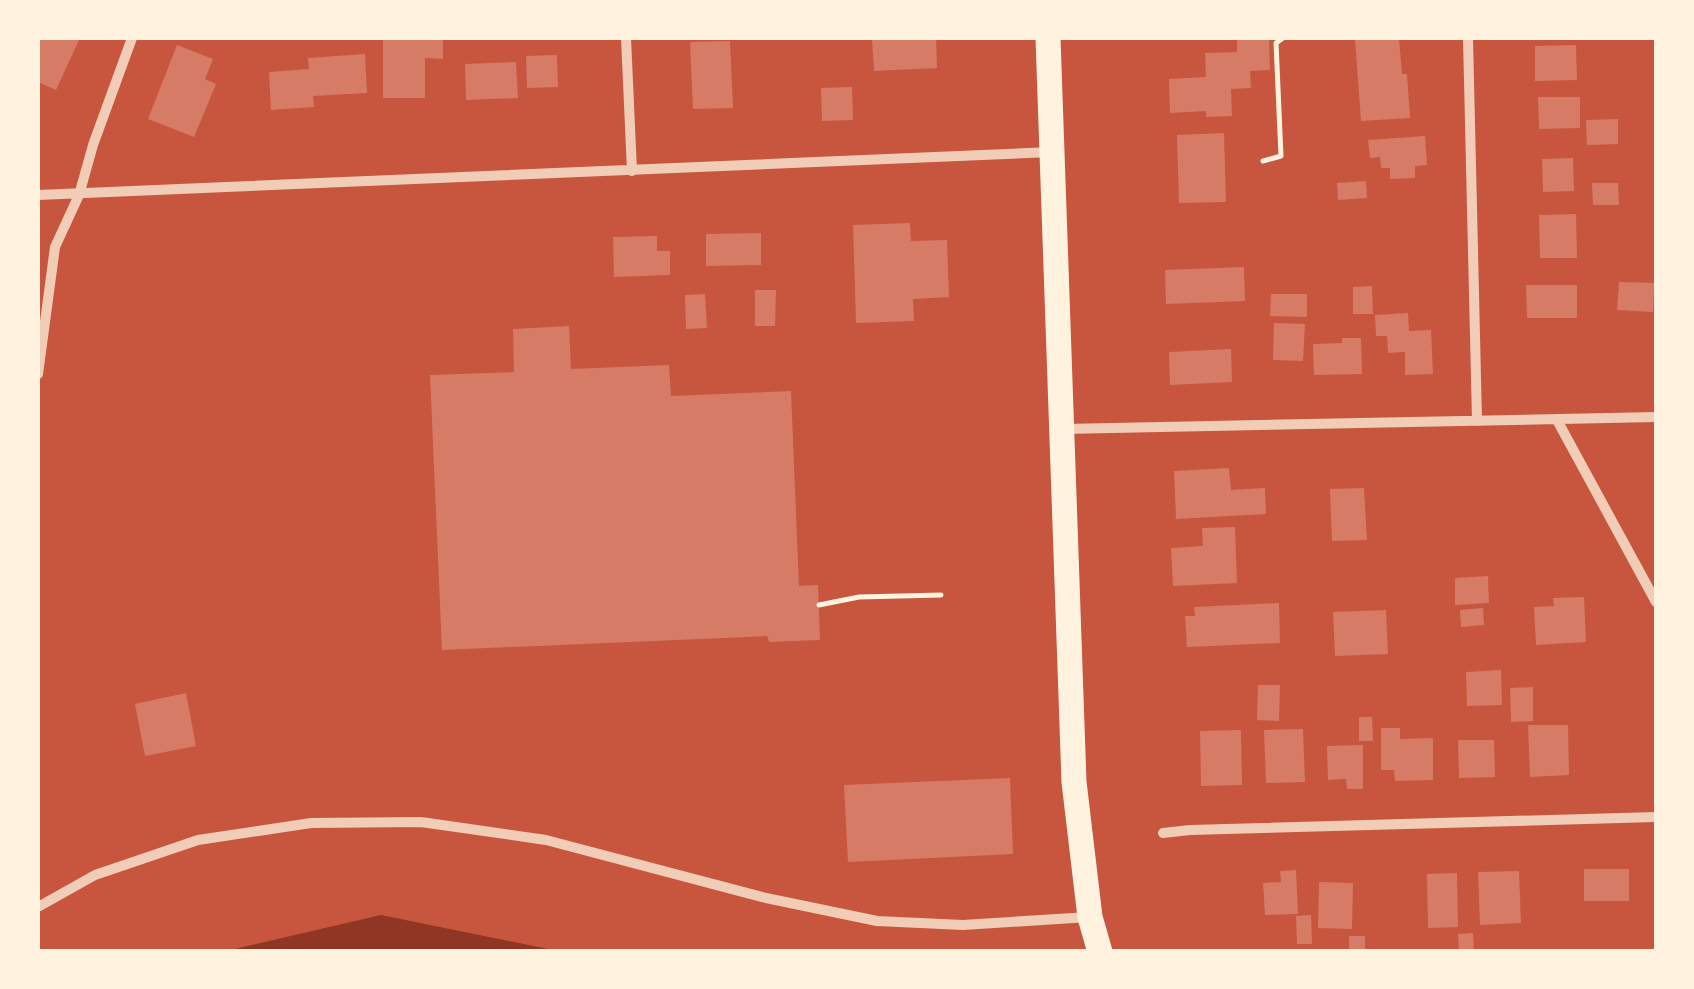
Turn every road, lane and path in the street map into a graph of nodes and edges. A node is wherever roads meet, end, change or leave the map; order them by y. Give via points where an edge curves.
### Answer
1 (132, 38) edge
2 (626, 38) edge
3 (1048, 38) edge
4 (1283, 38) edge
5 (1468, 38) edge
6 (1053, 152) junction
7 (1263, 162) dead end
8 (632, 171) junction
9 (38, 195) edge
10 (78, 195) junction
11 (38, 374) edge
12 (1656, 416) edge
13 (1557, 420) junction
14 (1477, 421) junction
15 (1062, 429) junction
16 (941, 595) dead end
17 (1656, 602) edge
18 (820, 605) dead end
19 (1656, 816) edge
20 (1163, 833) dead end
21 (38, 906) edge
22 (1090, 917) junction
23 (1100, 952) edge

1 - 10 street
2 - 8 street
3 - 6 main road
4 - 7 path via 1276,43 1281,156
5 - 14 street
6 - 8 street
6 - 15 main road
8 - 10 street
9 - 10 street
10 - 11 street via 55,247
12 - 13 street
13 - 14 street
13 - 17 street
14 - 15 street
15 - 22 main road via 1074,782
16 - 18 path
19 - 20 street
21 - 22 street via 95,875 198,840 311,822 420,822 546,840 878,920 963,925
22 - 23 main road

